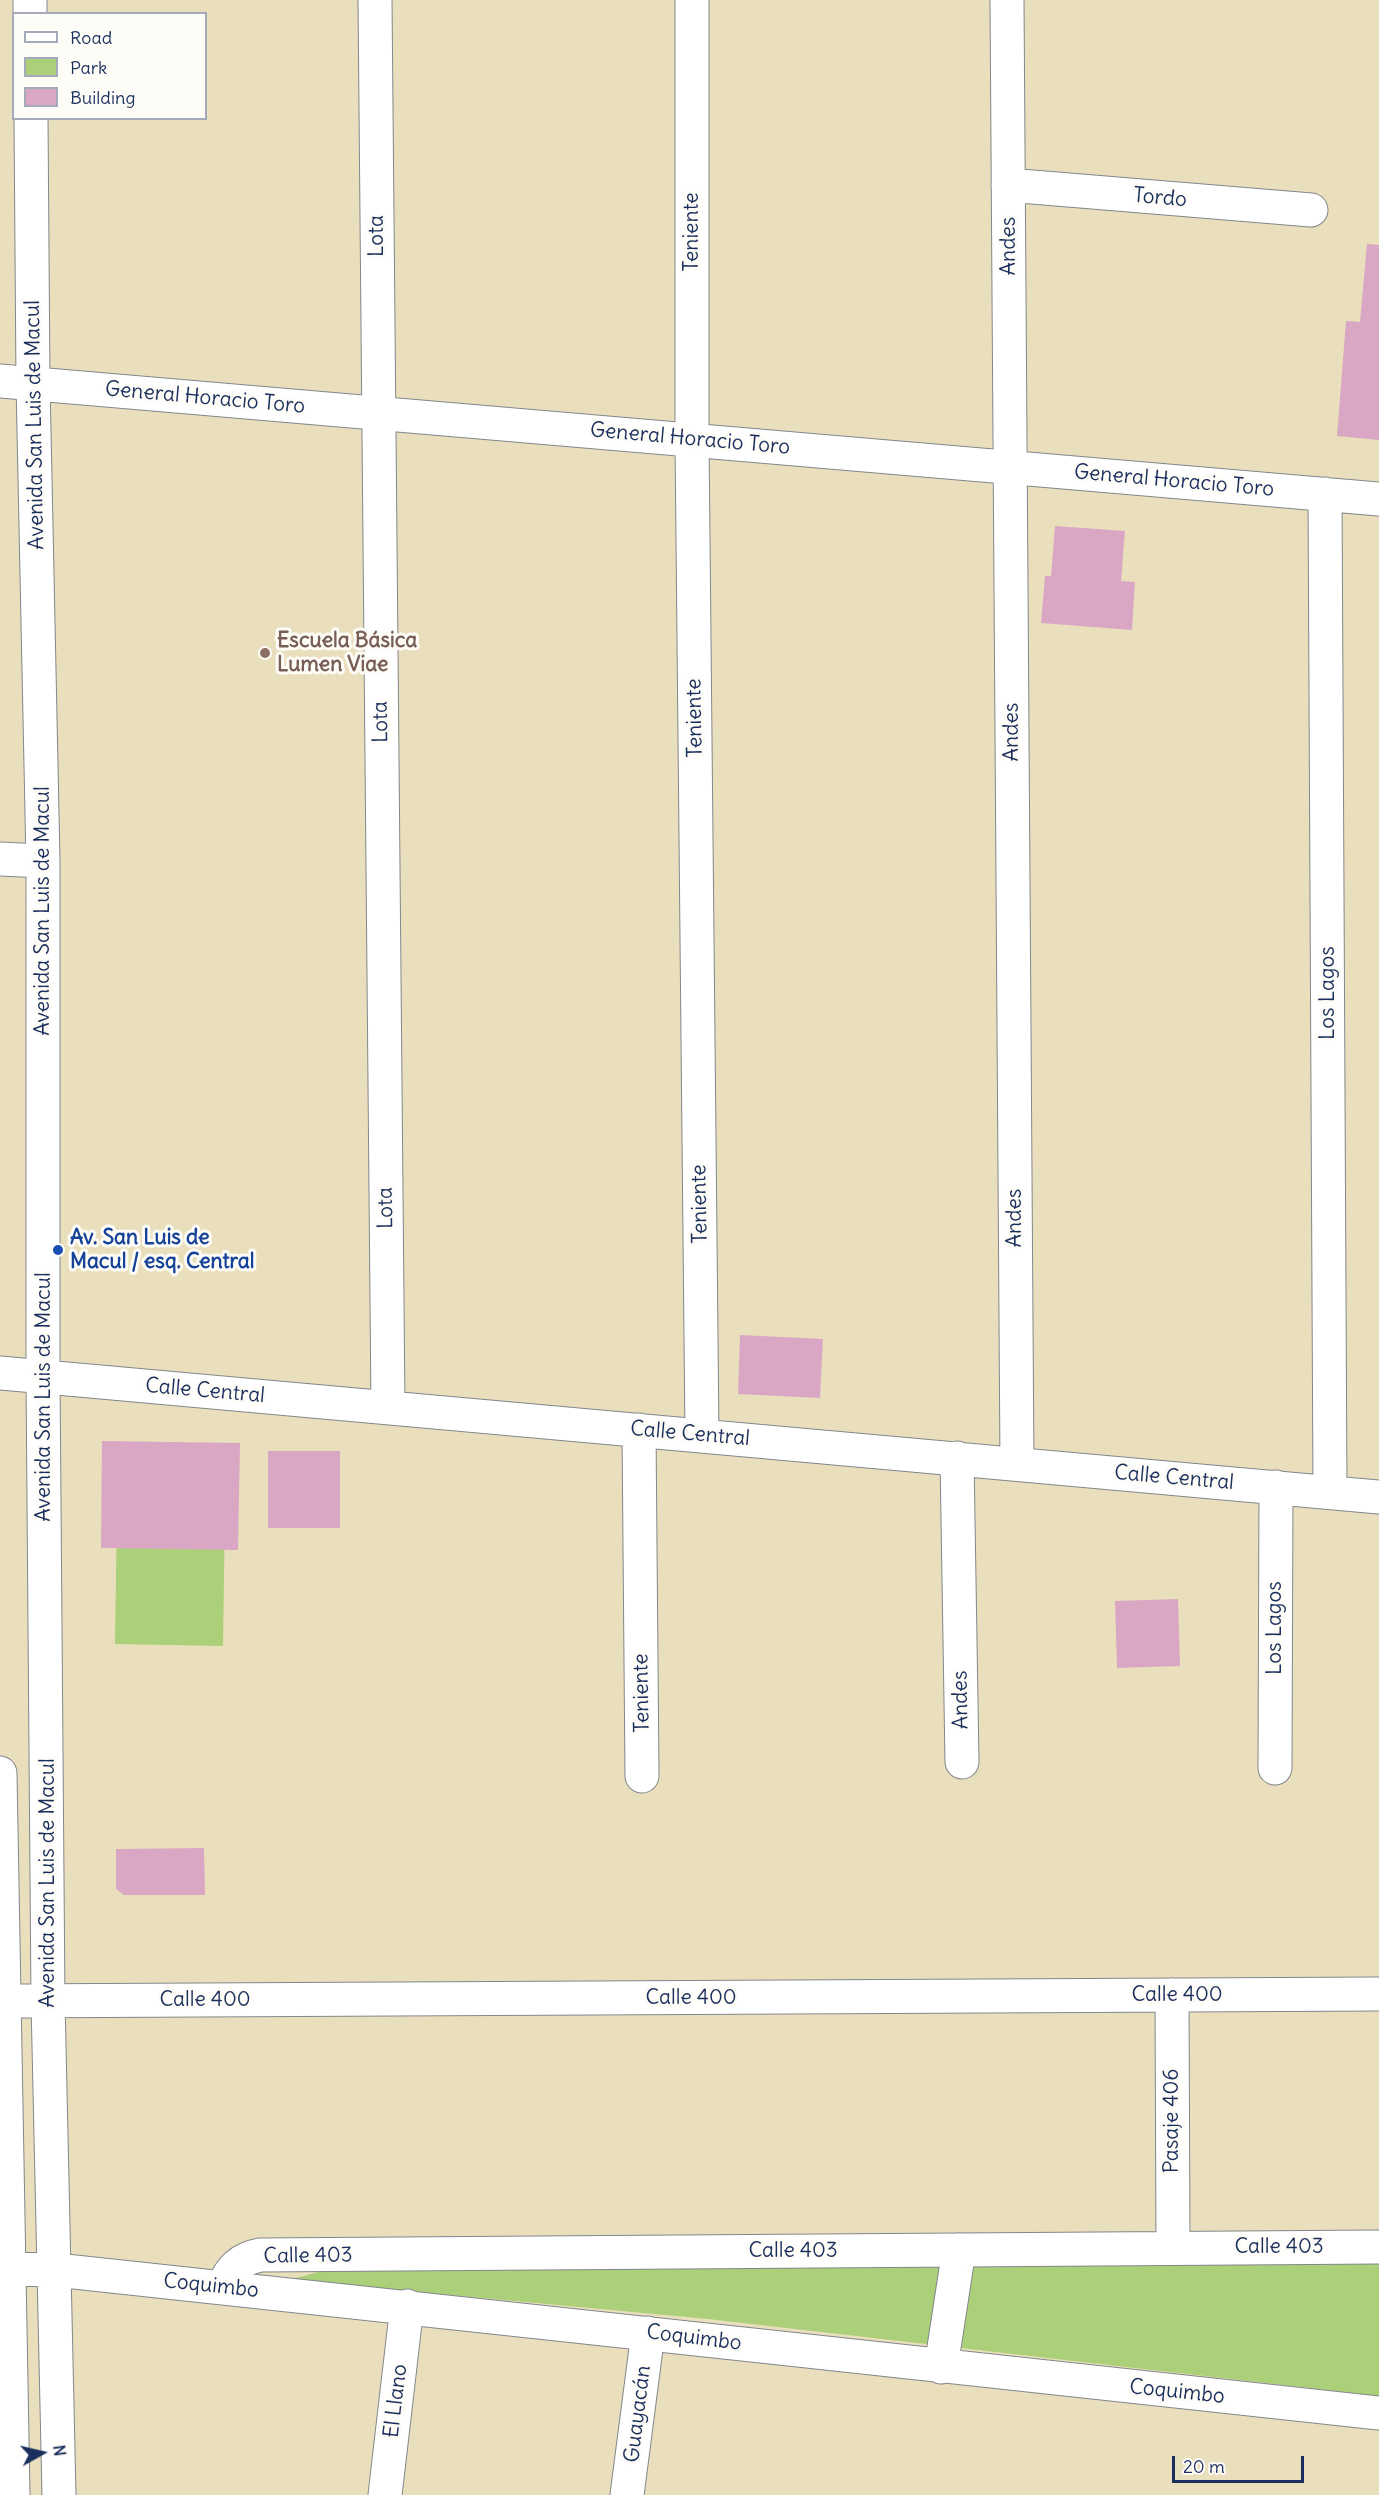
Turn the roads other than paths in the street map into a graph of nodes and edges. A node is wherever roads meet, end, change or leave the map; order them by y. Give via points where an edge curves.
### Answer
1 (375, 0) edge
2 (692, 0) edge
3 (1007, 0) edge
4 (31, 120) edge
5 (1008, 185) junction
6 (1311, 210) dead end
7 (0, 381) edge
8 (33, 383) junction
9 (379, 412) junction
10 (692, 439) junction
11 (1010, 467) junction
12 (1325, 494) junction
13 (1379, 499) edge
14 (0, 859) edge
15 (43, 861) junction
16 (0, 1373) edge
17 (43, 1376) junction
18 (387, 1407) junction
19 (639, 1430) junction
20 (702, 1436) junction
21 (957, 1458) junction
22 (1017, 1464) junction
23 (1276, 1488) junction
24 (1330, 1492) junction
25 (1379, 1497) edge
26 (962, 1762) dead end
27 (1275, 1768) dead end
28 (0, 1773) edge
29 (642, 1776) dead end
30 (1, 1893) edge
31 (48, 1895) junction
32 (1379, 1994) edge
33 (1172, 1995) junction
34 (3, 2001) junction
35 (48, 2001) junction
36 (1173, 2247) junction
37 (1379, 2247) edge
38 (959, 2250) junction
39 (8, 2269) junction
40 (56, 2270) junction
41 (223, 2287) junction
42 (407, 2306) junction
43 (648, 2333) junction
44 (941, 2367) junction
45 (1379, 2413) edge
46 (13, 2495) edge
47 (59, 2495) edge
48 (385, 2495) edge
49 (627, 2495) edge

1 - 9 street, Lota
2 - 10 street, Teniente
3 - 5 street, Andes
4 - 8 street, Avenida San Luis de Macul
5 - 6 street, Tordo
5 - 11 street, Andes
7 - 8 street, General Horacio Toro
8 - 9 street, General Horacio Toro
8 - 15 street, Avenida San Luis de Macul
9 - 10 street, General Horacio Toro
9 - 18 street, Lota
10 - 11 street, General Horacio Toro
10 - 20 street, Teniente
11 - 12 street, General Horacio Toro
11 - 22 street, Andes
12 - 13 street, General Horacio Toro
12 - 24 street, Los Lagos
14 - 15 street
15 - 17 street, Avenida San Luis de Macul
16 - 17 street, Calle Central
17 - 18 street, Calle Central
17 - 31 street, Avenida San Luis de Macul
18 - 19 street, Calle Central
19 - 20 street, Calle Central
19 - 29 street, Teniente
20 - 21 street, Calle Central
21 - 22 street, Calle Central
21 - 26 street, Andes
22 - 23 street, Calle Central
23 - 24 street, Calle Central
23 - 27 street, Los Lagos
24 - 25 street, Calle Central
28 - 30 street
30 - 31 street
30 - 34 street
31 - 35 street, Avenida San Luis de Macul
32 - 33 street, Calle 400
33 - 35 street, Calle 400
33 - 36 street, Pasaje 406
34 - 35 street, Calle 400
34 - 39 street
35 - 40 street, Avenida San Luis de Macul
36 - 37 street, Calle 403
36 - 38 street, Calle 403
38 - 41 street, Calle 403 via 260,2255 239,2263 228,2273
38 - 44 street
39 - 40 street, Coquimbo
39 - 46 street
40 - 41 street, Coquimbo
40 - 47 street, Avenida San Luis de Macul
41 - 42 street, Coquimbo
42 - 43 street, Coquimbo
42 - 48 street, El Llano
43 - 44 street, Coquimbo
43 - 49 street, Guayacán
44 - 45 street, Coquimbo

